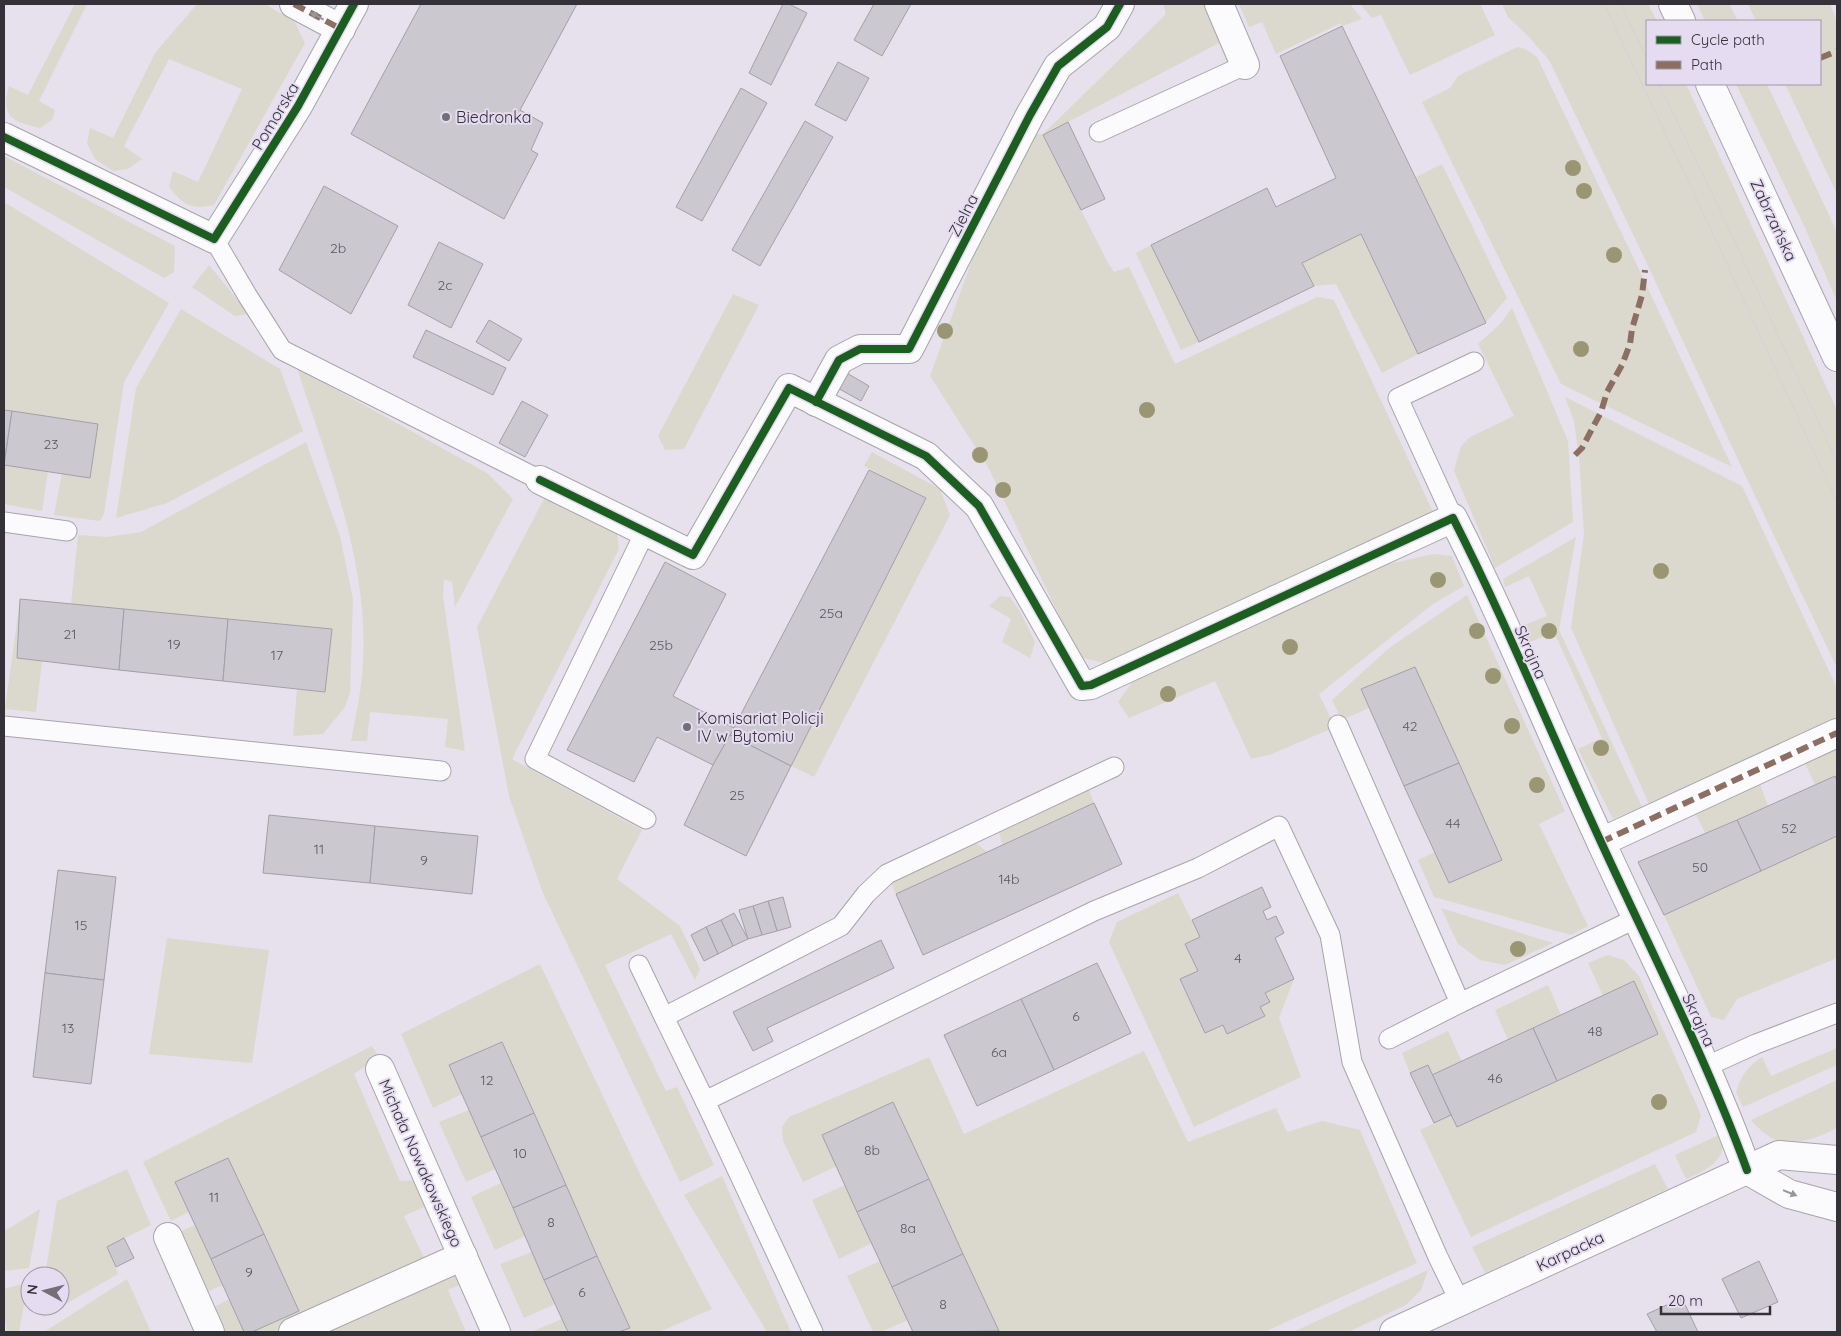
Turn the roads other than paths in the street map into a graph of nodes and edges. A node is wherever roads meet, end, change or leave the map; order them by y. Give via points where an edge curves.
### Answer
1 (294, 4) edge
2 (354, 4) edge
3 (1120, 4) edge
4 (1219, 4) edge
5 (1673, 4) edge
6 (1681, 20) edge
7 (340, 29) junction
8 (1245, 65) joint
9 (1710, 85) edge
10 (1099, 132) dead end
11 (4, 137) edge
12 (214, 239) junction
13 (1837, 357) edge
14 (1474, 362) dead end
15 (816, 402) junction
16 (540, 480) joint
17 (1453, 518) junction
18 (4, 522) edge
19 (67, 531) dead end
20 (645, 532) junction
21 (1338, 725) dead end
22 (4, 726) edge
23 (1837, 733) edge
24 (1114, 767) dead end
25 (441, 771) dead end
26 (646, 819) dead end
27 (1601, 842) junction
28 (1636, 918) junction
29 (638, 965) dead end
30 (1460, 1003) junction
31 (1837, 1013) edge
32 (664, 1017) junction
33 (1389, 1039) dead end
34 (1705, 1067) junction
35 (380, 1070) dead end
36 (705, 1101) junction
37 (1837, 1160) edge
38 (1747, 1170) junction
39 (1837, 1207) edge
40 (168, 1237) dead end
41 (463, 1256) junction
42 (1460, 1302) junction
43 (210, 1332) edge
44 (293, 1332) edge
45 (496, 1332) edge
46 (813, 1332) edge
47 (1394, 1332) edge

7 -> 1 street
2 - 7 street, Pomorska
3 - 15 street, Zielna via 1107,27 1058,66 909,350 860,349 840,360
4 - 8 street
5 - 6 street
7 - 12 street, Pomorska via 298,106
8 - 10 lane
9 - 13 street, Zabrzańska
11 - 12 street
12 - 16 lane via 282,350
14 - 17 lane via 1398,398
15 - 17 street via 926,456 979,506 1082,686 1091,685
15 - 20 street via 789,388 692,556
16 - 20 street
17 - 27 street, Skrajna via 1485,582
18 - 19 lane
20 - 26 lane via 535,759
21 - 30 lane
22 - 25 lane
23 - 27 street
24 - 32 lane via 887,874 841,926
27 - 28 street, Skrajna
28 - 30 lane
28 - 34 street, Skrajna
29 - 32 lane
30 - 33 lane
31 - 34 lane
32 - 36 lane
34 - 38 street, Skrajna
35 - 41 street, Michała Nowakowskiego
36 - 42 lane via 1094,911 1198,868 1279,826 1330,935 1352,1062
36 - 46 lane
37 - 38 street, Karpacka via 1779,1156
38 -> 39 street via 1789,1194
38 - 42 street, Karpacka
40 - 43 street
41 - 44 street, Michała Nowakowskiego
41 - 45 street, Michała Nowakowskiego
42 - 47 street, Karpacka

